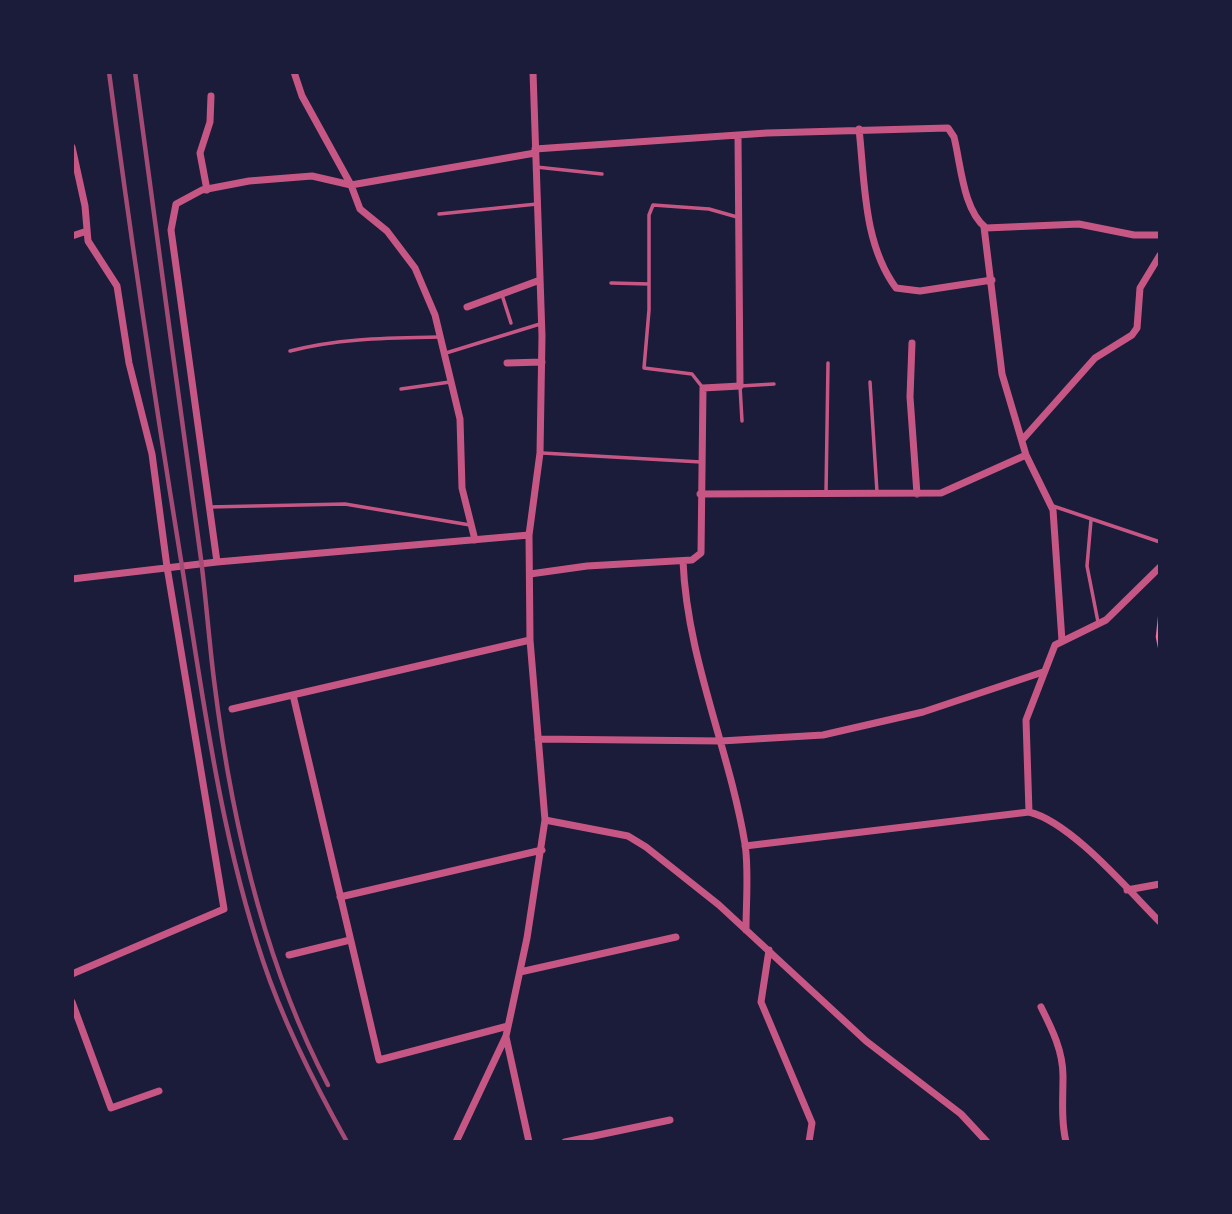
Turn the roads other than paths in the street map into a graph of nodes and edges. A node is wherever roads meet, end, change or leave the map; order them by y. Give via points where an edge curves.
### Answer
1 (294, 72) edge
2 (533, 72) edge
3 (211, 96) dead end
4 (859, 129) junction
5 (738, 136) junction
6 (72, 146) edge
7 (535, 151) junction
8 (536, 167) junction
9 (602, 174) dead end
10 (351, 185) junction
11 (207, 190) junction
12 (537, 204) junction
13 (439, 214) dead end
14 (737, 217) junction
15 (984, 227) junction
16 (87, 231) junction
17 (1160, 235) edge
18 (72, 236) edge
19 (1160, 255) edge
20 (540, 280) junction
21 (992, 280) junction
22 (611, 282) dead end
23 (649, 284) junction
24 (501, 294) junction
25 (467, 307) dead end
26 (511, 323) dead end
27 (542, 324) junction
28 (441, 337) junction
29 (912, 343) dead end
30 (290, 351) dead end
31 (446, 353) junction
32 (542, 362) junction
33 (507, 363) dead end
34 (828, 363) dead end
35 (452, 382) junction
36 (870, 382) dead end
37 (774, 384) dead end
38 (740, 387) junction
39 (401, 388) dead end
40 (703, 388) junction
41 (742, 421) dead end
42 (1023, 439) junction
43 (540, 453) junction
44 (1026, 455) junction
45 (701, 462) junction
46 (700, 494) junction
47 (877, 494) junction
48 (917, 494) junction
49 (826, 495) junction
50 (1052, 505) junction
51 (208, 507) junction
52 (1091, 520) junction
53 (472, 525) junction
54 (529, 535) junction
55 (475, 540) junction
56 (1160, 542) edge
57 (683, 561) junction
58 (217, 562) junction
59 (167, 567) junction
60 (1160, 567) edge
61 (530, 574) junction
62 (72, 579) edge
63 (1099, 624) junction
64 (530, 640) junction
65 (1062, 641) junction
66 (1042, 672) junction
67 (293, 695) junction
68 (232, 709) dead end
69 (538, 739) junction
70 (721, 741) junction
71 (1029, 812) junction
72 (545, 820) junction
73 (745, 846) junction
74 (542, 850) junction
75 (1160, 884) edge
76 (1127, 890) junction
77 (340, 897) junction
78 (1160, 922) edge
79 (746, 930) junction
80 (676, 937) dead end
81 (350, 940) junction
82 (769, 950) junction
83 (289, 955) dead end
84 (520, 972) junction
85 (72, 974) edge
86 (72, 1002) edge
87 (1041, 1007) dead end
88 (508, 1026) junction
89 (506, 1036) junction
90 (159, 1091) dead end
91 (670, 1120) dead end
92 (615, 1132) junction
93 (456, 1142) edge
94 (529, 1142) edge
95 (565, 1142) edge
96 (618, 1142) edge
97 (809, 1142) edge
98 (987, 1142) edge
99 (1066, 1142) edge

1 - 10 street via 302,96
2 - 7 street
3 - 11 street via 210,122 200,153
4 - 5 street
4 - 15 street via 948,128 972,209
4 - 21 street via 870,232 885,274 896,288 920,291
5 - 7 street
5 - 14 street
6 - 16 street
7 - 8 street
7 - 10 street
8 - 9 lane
8 - 12 street
10 - 11 street via 312,176 248,181
10 - 28 street via 360,209 387,231 415,268
11 - 51 street via 176,204 171,230
12 - 13 lane
12 - 20 street
14 - 23 lane via 709,209 653,205
14 - 38 street
15 - 17 street via 1079,224
15 - 21 street
16 - 18 street
16 - 59 street via 88,241 117,286 129,363 152,454
19 - 42 street via 1140,288 1137,328 1132,335 1095,358
20 - 24 street
20 - 27 street
21 - 42 street via 1002,374
22 - 23 lane
23 - 40 lane via 643,368 692,374
24 - 25 street
24 - 26 lane
27 - 31 lane
27 - 32 street
28 - 30 lane via 365,339
28 - 31 street
29 - 48 street via 910,397
31 - 35 street
32 - 33 street
32 - 43 street
34 - 49 lane
35 - 39 lane
35 - 53 street via 460,419 462,488
36 - 47 lane
37 - 38 lane
38 - 40 street
38 - 41 lane
40 - 45 street
42 - 44 street
43 - 45 lane
43 - 54 street
44 - 48 street via 941,493
44 - 50 street
45 - 46 street
46 - 49 street
46 - 57 street via 701,553 692,561
47 - 48 street
47 - 49 street
50 - 52 lane
50 - 65 street
51 - 53 lane via 345,504
51 - 58 street
52 - 56 lane
52 - 63 lane via 1087,566
53 - 55 street
54 - 55 street
54 - 61 street
55 - 58 street
57 - 61 street
57 - 70 street via 696,663
58 - 59 street
59 - 62 street
59 - 85 street via 224,909
60 - 63 street
61 - 64 street
63 - 65 street
64 - 67 street
64 - 69 street
65 - 66 street via 1055,645
66 - 70 street via 923,712 845,732
66 - 71 street via 1024,735
67 - 68 street
67 - 77 street
69 - 70 street
69 - 72 street
70 - 73 street
71 - 73 street
71 - 76 street via 1046,816 1065,830
72 - 74 street
72 - 79 street via 597,828 637,841 688,878
73 - 79 street
74 - 77 street
74 - 84 street
75 - 76 street
76 - 78 street
77 - 81 street
79 - 82 street
80 - 84 street
81 - 83 street
81 - 88 street via 379,1060
82 - 97 street via 761,1002 812,1123
82 - 98 street via 866,1041 961,1114
84 - 88 street
86 - 90 street via 111,1108
87 - 99 street via 1056,1037 1063,1073
88 - 89 street
89 - 93 street
89 - 94 street
91 - 92 street
92 - 95 street
92 - 96 street

